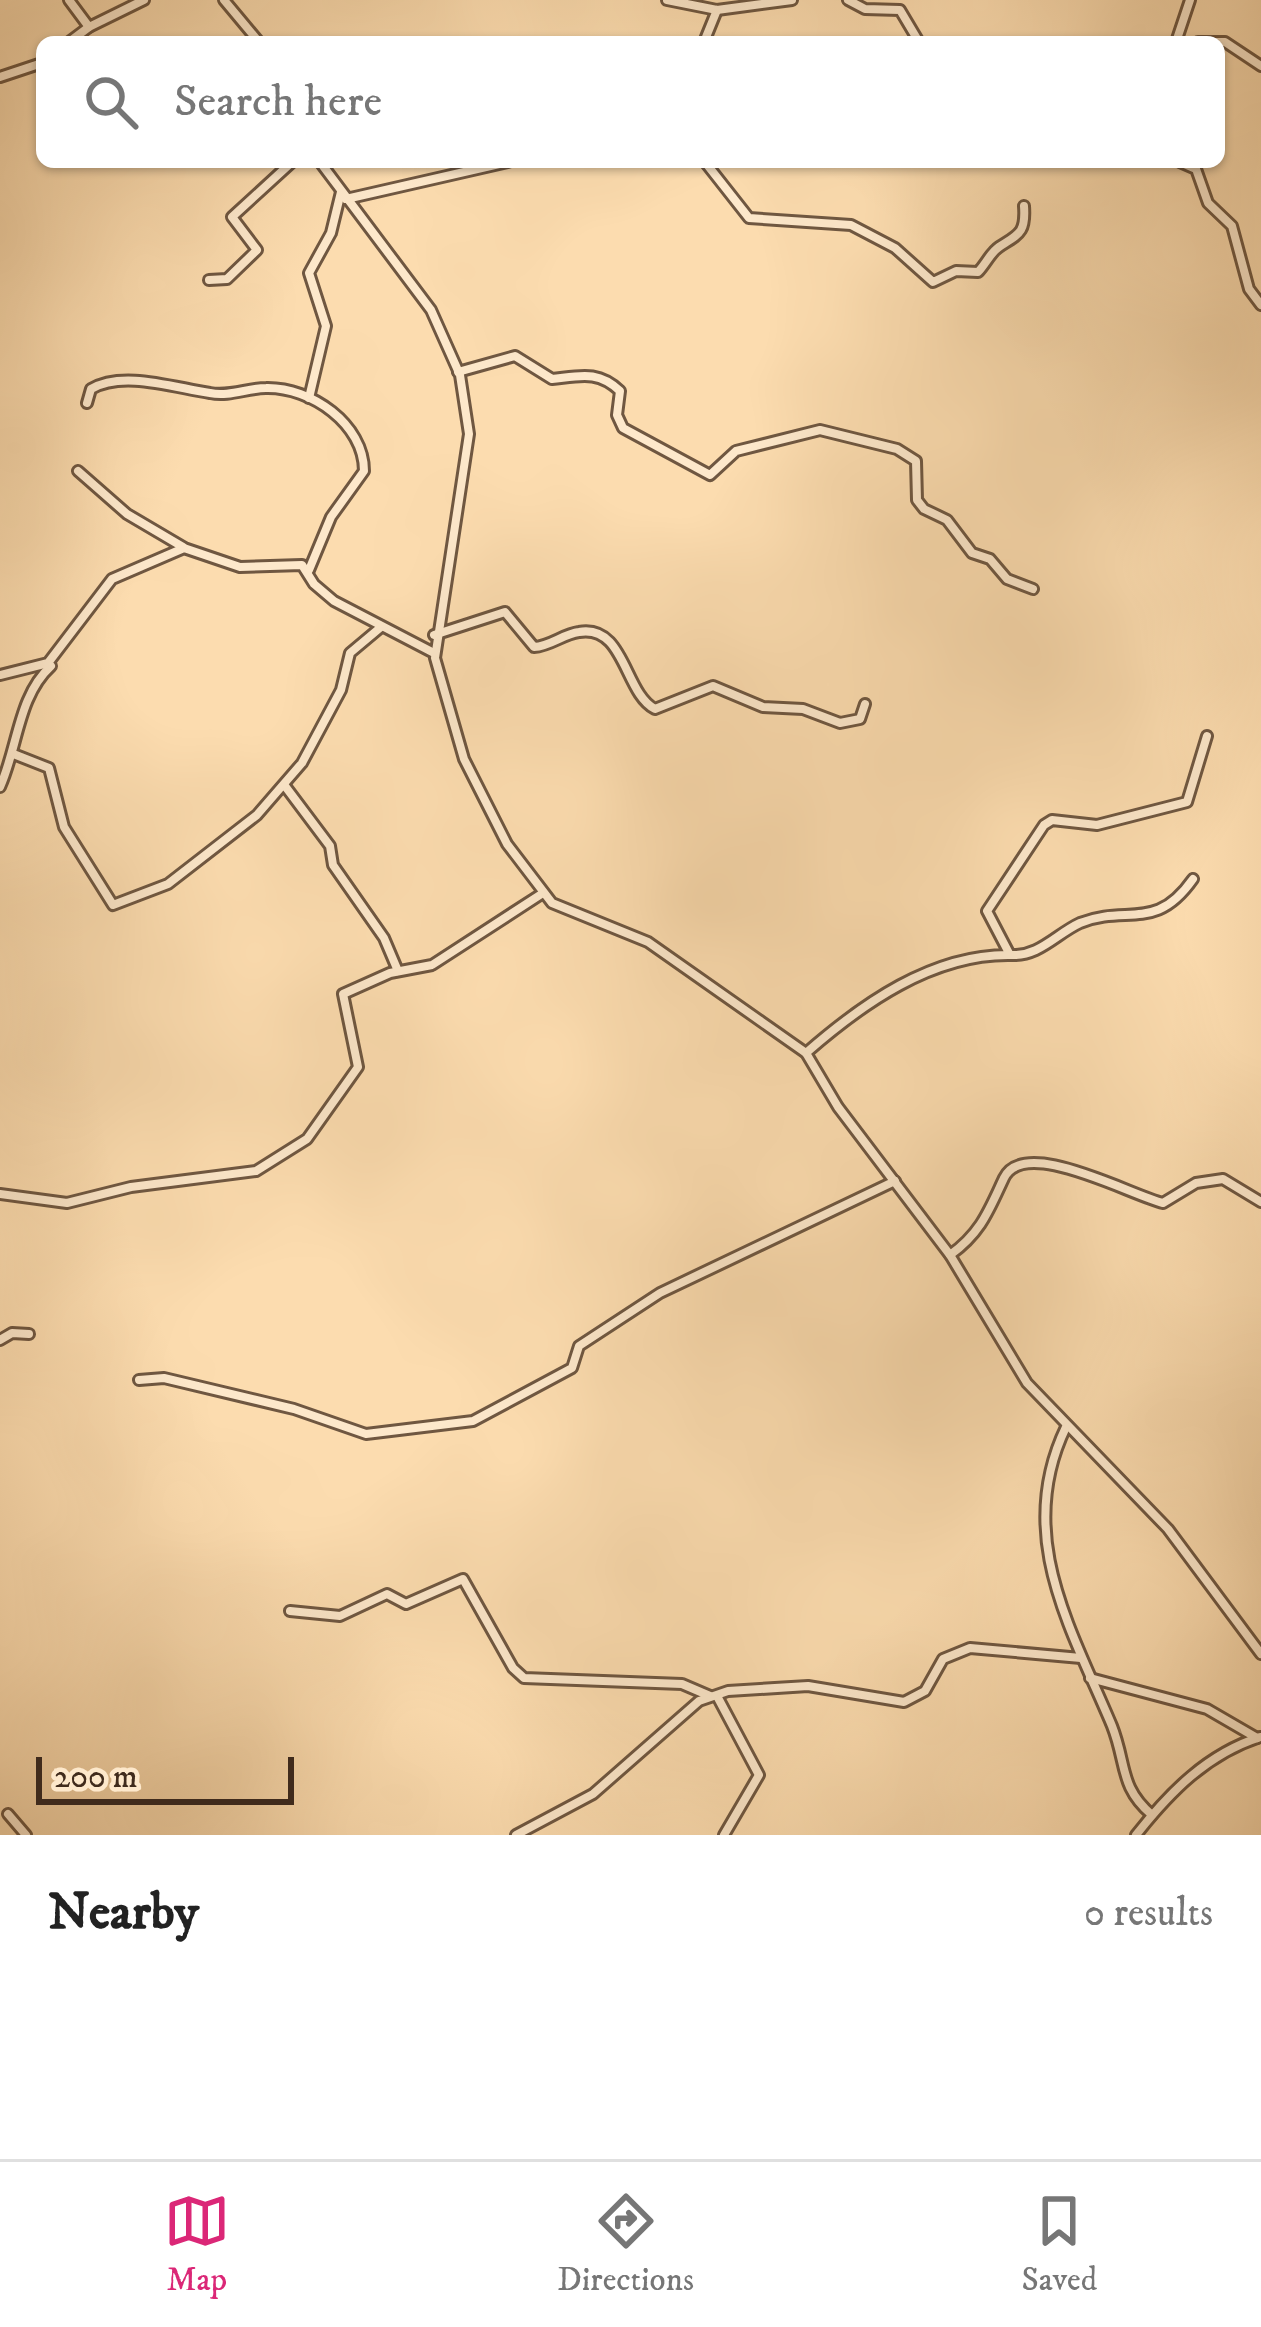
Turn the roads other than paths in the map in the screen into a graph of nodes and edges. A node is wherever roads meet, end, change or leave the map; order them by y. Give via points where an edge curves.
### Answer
1 (69, 0) edge
2 (144, 0) edge
3 (224, 0) edge
4 (667, 0) edge
5 (792, 0) edge
6 (848, 0) edge
7 (1190, 0) edge
8 (717, 10) junction
9 (89, 27) junction
10 (78, 36) edge
11 (254, 36) edge
12 (706, 36) edge
13 (915, 36) edge
14 (1178, 36) edge
15 (1225, 42) edge
16 (36, 65) edge
17 (1261, 66) edge
18 (0, 77) edge
19 (285, 168) edge
20 (324, 168) edge
21 (478, 168) edge
22 (709, 168) edge
23 (1192, 168) edge
24 (344, 195) junction
25 (1024, 206) dead end
26 (208, 280) dead end
27 (1261, 305) edge
28 (458, 372) junction
29 (309, 398) junction
30 (87, 404) dead end
31 (78, 471) dead end
32 (184, 548) junction
33 (310, 572) junction
34 (1033, 589) dead end
35 (381, 626) junction
36 (434, 635) junction
37 (62, 650) junction
38 (434, 653) junction
39 (0, 675) edge
40 (865, 704) dead end
41 (1207, 736) dead end
42 (16, 755) junction
43 (284, 786) junction
44 (0, 787) edge
45 (1193, 879) dead end
46 (543, 892) junction
47 (1010, 955) junction
48 (398, 971) junction
49 (806, 1053) junction
50 (895, 1181) junction
51 (0, 1195) edge
52 (1261, 1202) edge
53 (950, 1255) junction
54 (29, 1334) dead end
55 (0, 1340) edge
56 (139, 1380) dead end
57 (1066, 1427) junction
58 (290, 1611) dead end
59 (1261, 1654) edge
60 (1081, 1658) junction
61 (1090, 1678) junction
62 (714, 1696) junction
63 (1259, 1737) edge
64 (8, 1814) dead end
65 (1152, 1816) junction
66 (26, 1835) edge
67 (516, 1835) edge
68 (724, 1835) edge
69 (1136, 1835) edge

1 - 9 street
2 - 9 street
3 - 11 street
4 - 8 street
5 - 8 street
6 - 13 street via 900,10
7 - 14 street
8 - 12 street
9 - 10 street
15 - 17 street
16 - 18 street
19 - 26 street via 232,217 257,250 227,279
20 - 24 street
21 - 24 street
22 - 25 street via 749,218 851,226 902,253 933,282 978,272 1014,242
23 - 27 street via 1208,203 1232,226
24 - 28 street via 431,310
24 - 29 street via 309,273 326,326
28 - 34 street via 515,356 552,380 588,373 609,381 620,391 617,415 629,434 710,475 736,451 813,431 897,449 916,460 924,509 946,520 972,554
28 - 36 street via 469,434
29 - 30 street via 272,388 219,394 106,381 91,389
29 - 33 street via 352,429 364,459
31 - 32 street
32 - 33 street via 240,567 293,563
32 - 37 street via 112,579
33 - 35 street via 334,601
35 - 38 street
35 - 43 street via 350,653 337,699
36 - 38 street
36 - 40 street via 505,612 537,647 598,634 655,709 713,686 763,707 847,724 860,719
37 - 39 street via 35,670
37 - 42 street via 29,692
38 - 46 street via 464,760
41 - 47 street via 1187,802 1096,825 1045,826 987,911
42 - 43 street via 52,772 64,827 97,887 118,906 168,884
42 - 44 street
43 - 48 street via 330,846 333,865
45 - 47 street via 1166,907 1084,922
46 - 48 street via 432,964
46 - 49 street via 574,915 648,942
47 - 49 street via 970,958 896,987
48 - 51 street via 343,994 358,1067 308,1139 268,1167 67,1203
49 - 50 street
50 - 53 street
50 - 56 street via 660,1293 579,1346 572,1369 473,1421 366,1433 164,1378
52 - 53 street via 1223,1179 1196,1183 1163,1203 1048,1161 1018,1165 1007,1171 982,1226
53 - 57 street via 1027,1383
54 - 55 street
57 - 59 street via 1168,1529
57 - 60 street via 1048,1481 1047,1563
58 - 62 street via 340,1616 387,1594 406,1604 463,1580 524,1678 682,1684
60 - 61 street
60 - 62 street via 970,1648 943,1659 925,1691 904,1702 808,1686 748,1686
61 - 63 street via 1208,1709
61 - 65 street via 1128,1792
62 - 67 street via 606,1785
62 - 68 street via 759,1775
63 - 65 street via 1205,1765
64 - 66 street
65 - 69 street

